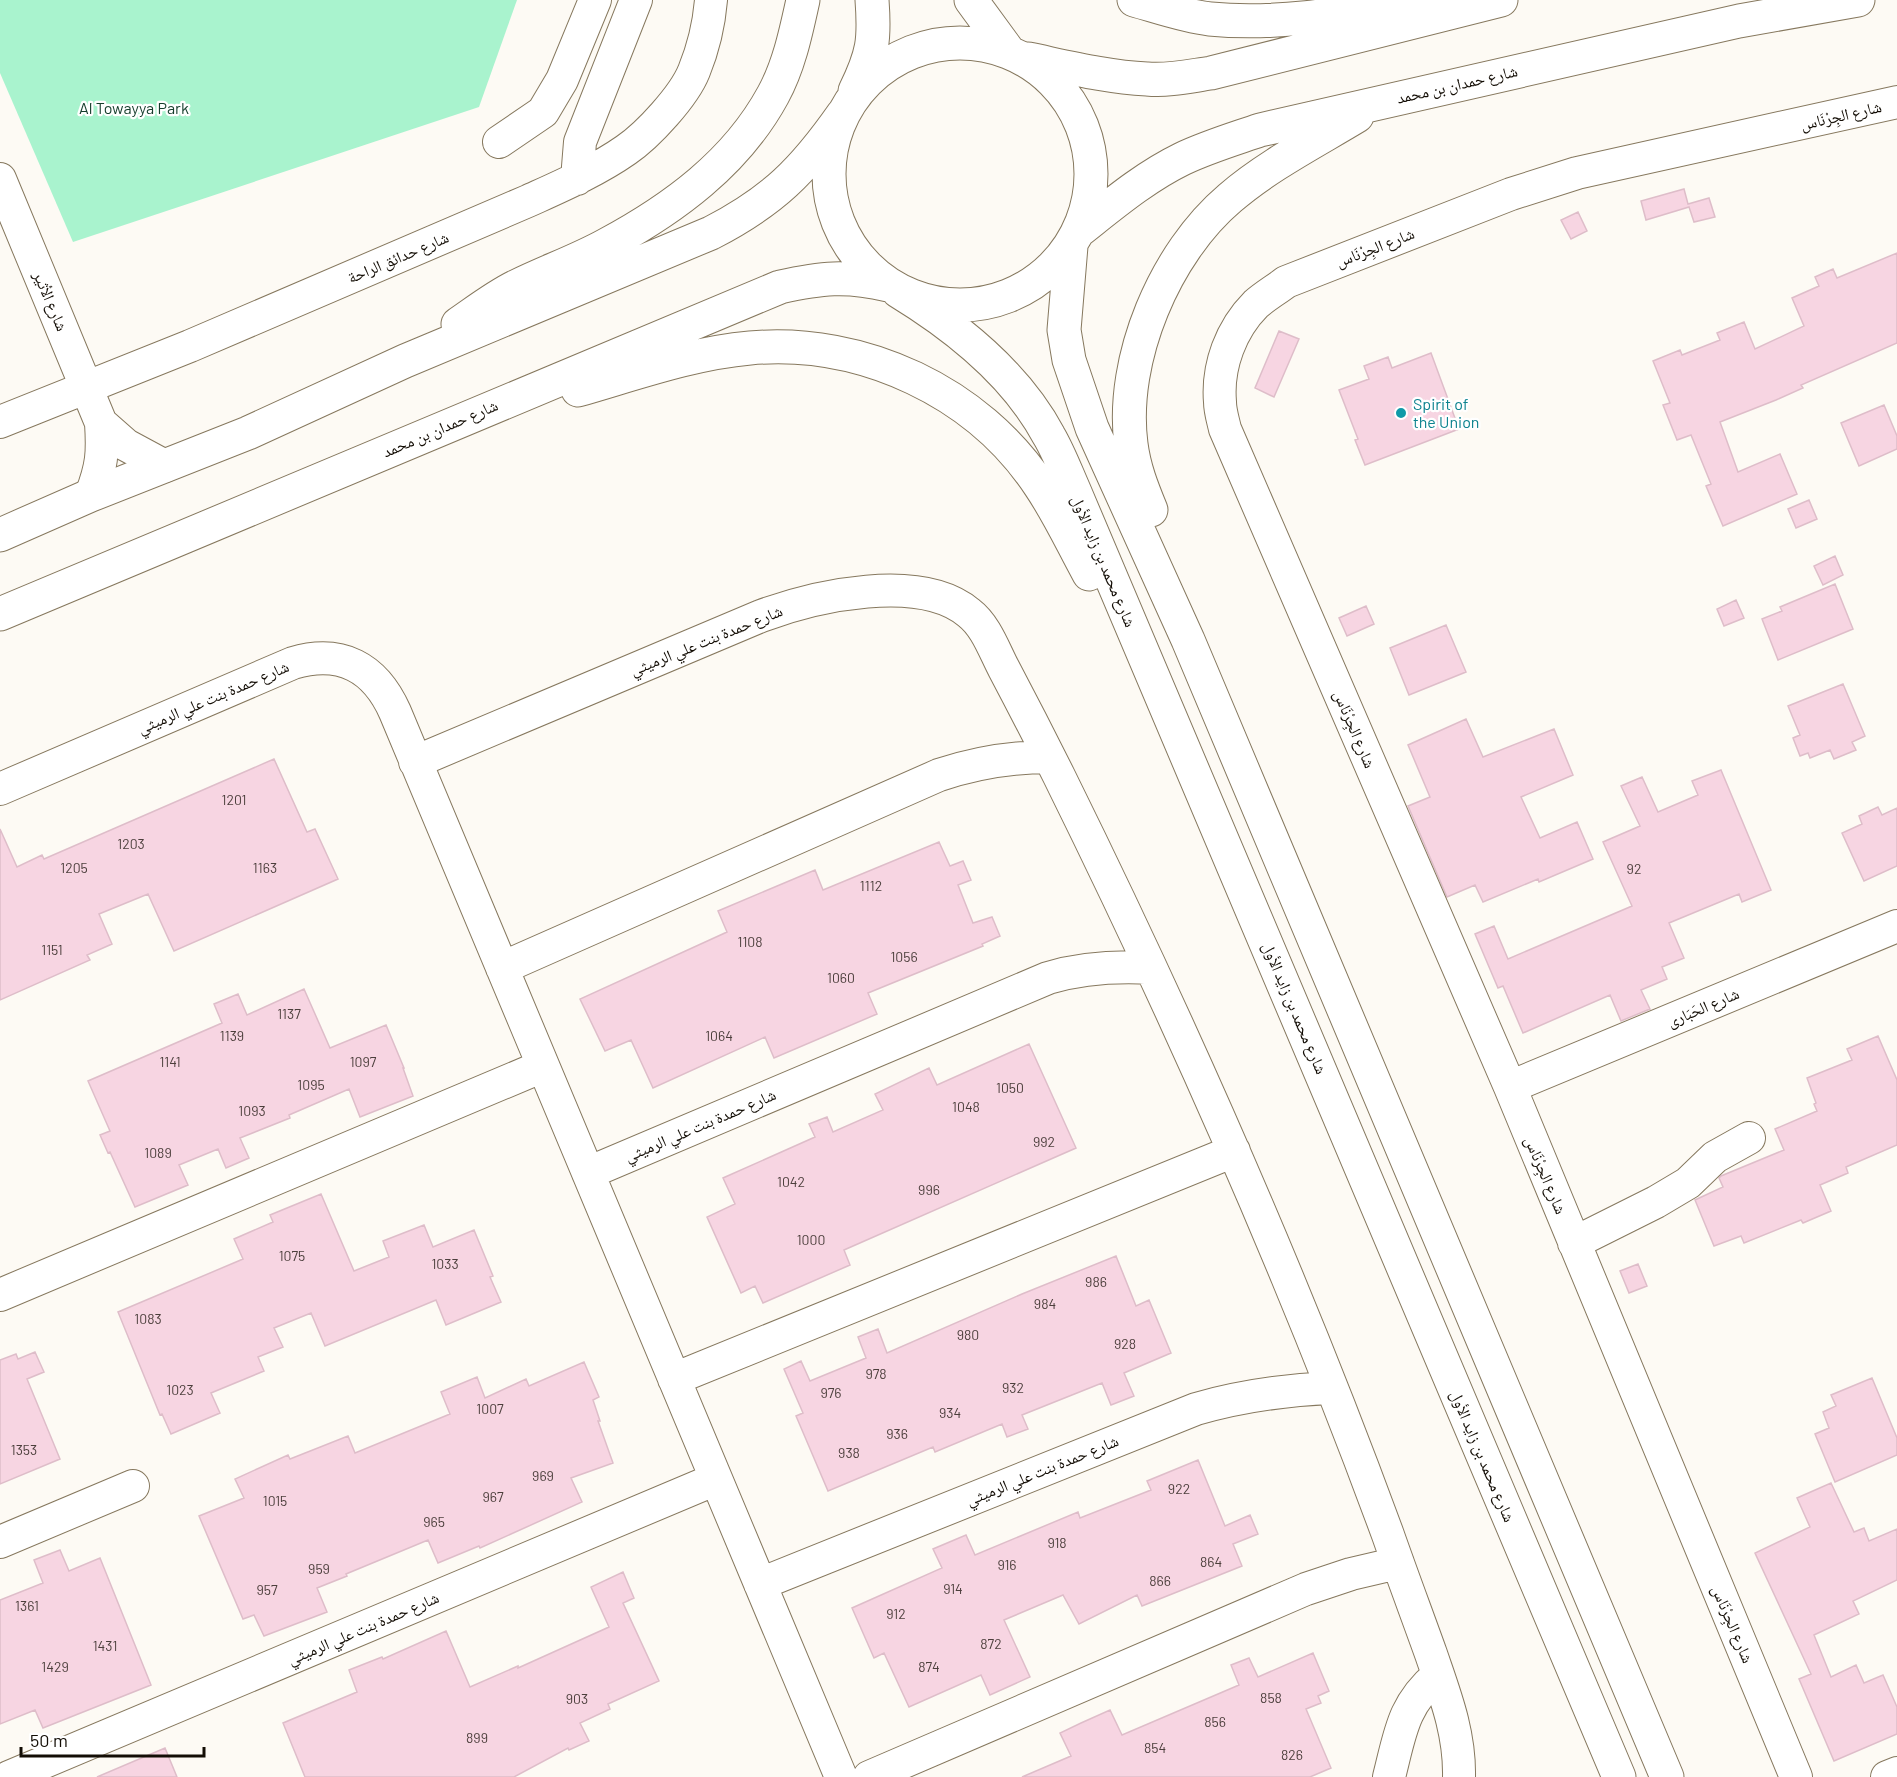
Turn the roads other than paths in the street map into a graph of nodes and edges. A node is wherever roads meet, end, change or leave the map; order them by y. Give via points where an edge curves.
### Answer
1 (595, 0) edge
2 (636, 0) edge
3 (711, 0) edge
4 (803, 0) edge
5 (872, 0) edge
6 (971, 0) edge
7 (1134, 0) edge
8 (1419, 0) edge
9 (1501, 0) edge
10 (1858, 0) edge
11 (1013, 54) junction
12 (1383, 100) junction
13 (1897, 102) edge
14 (845, 110) junction
15 (499, 142) dead end
16 (577, 178) junction
17 (0, 179) edge
18 (1076, 238) junction
19 (893, 288) junction
20 (405, 361) junction
21 (87, 386) junction
22 (0, 422) edge
23 (101, 423) junction
24 (421, 435) junction
25 (165, 466) junction
26 (91, 495) junction
27 (0, 535) edge
28 (0, 614) edge
29 (1188, 640) junction
30 (1144, 656) junction
31 (1049, 757) junction
32 (415, 762) junction
33 (0, 789) edge
34 (1897, 926) edge
35 (502, 968) junction
36 (1151, 968) junction
37 (543, 1066) junction
38 (1510, 1087) junction
39 (1749, 1138) dead end
40 (1234, 1151) junction
41 (588, 1173) junction
42 (1574, 1243) junction
43 (0, 1295) edge
44 (674, 1379) junction
45 (1331, 1388) junction
46 (716, 1479) junction
47 (133, 1486) dead end
48 (0, 1542) edge
49 (1398, 1563) junction
50 (760, 1584) junction
51 (1438, 1675) junction
52 (1897, 1773) edge
53 (9, 1777) edge
54 (841, 1777) edge
55 (869, 1777) edge
56 (1389, 1777) edge
57 (1459, 1777) edge
58 (1619, 1777) edge
59 (1667, 1777) edge
60 (1796, 1777) edge
61 (1887, 1777) edge

1 - 15 street via 562,80 543,111
2 - 16 street via 580,142
3 - 16 street, شارع حدائق الراحة via 694,73 665,115 626,150
4 - 20 main road via 793,46 773,94 745,139 707,178 662,212 605,246 496,297
5 - 14 main road via 874,33 868,63
6 - 11 main road
7 - 8 main road via 1208,19 1258,22
9 - 11 main road via 1211,73 1173,79 1117,76
10 - 12 main road, شارع حمدان بن محمد via 1739,21
11 - 14 main road via 969,43 928,47 891,62 860,89
11 - 18 main road via 1056,84 1082,123 1092,169 1091,193
12 - 18 main road, شارع حمدان بن محمد via 1260,130 1198,152 1148,178
12 - 29 main road via 1257,178 1208,218 1176,261 1146,327 1134,372 1131,443 1138,478 1182,588
13 - 38 street, شارع الجِرْنَاس via 1577,173 1511,194 1286,282 1257,304 1239,325 1227,349 1220,375 1225,429
14 - 19 main road via 829,160 833,208 854,252
14 - 20 main road via 817,151 786,184 738,219
16 - 21 street, شارع حدائق الراحة via 190,346
17 - 21 street, شارع الأثير
18 - 19 main road, شارع حمدان بن محمد via 1055,265 1028,286 997,300 964,305 930,302
18 - 29 main road via 1064,330 1069,360 1092,428
19 - 24 main road, شارع حمدان بن محمد via 843,278 780,286
19 - 30 main road, شارع محمد بن زايد الأول via 933,312 991,360 1049,434
20 - 25 main road via 248,433
21 - 22 street, شارع حدائق الراحة
21 - 23 street, شارع الأثير
23 - 25 street, شارع الأثير via 126,445
23 - 26 street, شارع الأثير via 101,469
24 - 28 main road, شارع حمدان بن محمد
24 - 30 main road via 720,352 813,349 886,366 952,399 1015,453 1040,485 1112,615
25 - 26 main road
26 - 27 main road
29 - 59 main road
30 - 58 main road, شارع محمد بن زايد الأول
31 - 32 street, شارع حمدة بنت علي الرميثي via 976,619 942,597 881,591 840,594 784,607
31 - 35 street via 980,763 939,774
31 - 36 street, شارع حمدة بنت علي الرميثي
32 - 33 street, شارع حمدة بنت علي الرميثي via 388,696 377,681 346,661 310,658
32 - 35 street, شارع حمدة بنت علي الرميثي
34 - 38 street, شارع الحَبَارى
35 - 37 street, شارع حمدة بنت علي الرميثي
36 - 40 street, شارع حمدة بنت علي الرميثي
36 - 41 street, شارع حمدة بنت علي الرميثي via 1098,968 1048,978
37 - 41 street, شارع حمدة بنت علي الرميثي
37 - 43 street
38 - 42 street, شارع الجِرْنَاس
39 - 42 street via 1715,1157 1688,1183
40 - 44 street
40 - 45 street, شارع حمدة بنت علي الرميثي
41 - 44 street, شارع حمدة بنت علي الرميثي
42 - 60 street, شارع الجِرْنَاس
44 - 46 street, شارع حمدة بنت علي الرميثي
45 - 49 street, شارع حمدة بنت علي الرميثي
45 - 50 street, شارع حمدة بنت علي الرميثي via 1266,1393 1196,1409
46 - 50 street, شارع حمدة بنت علي الرميثي
46 - 53 street, شارع حمدة بنت علي الرميثي
47 - 48 street
49 - 51 street, شارع حمدة بنت علي الرميثي
49 - 55 street via 1306,1589
50 - 54 street, شارع حمدة بنت علي الرميثي
51 - 56 street via 1411,1705
51 - 57 street, شارع حمدة بنت علي الرميثي via 1453,1720
52 - 61 street

